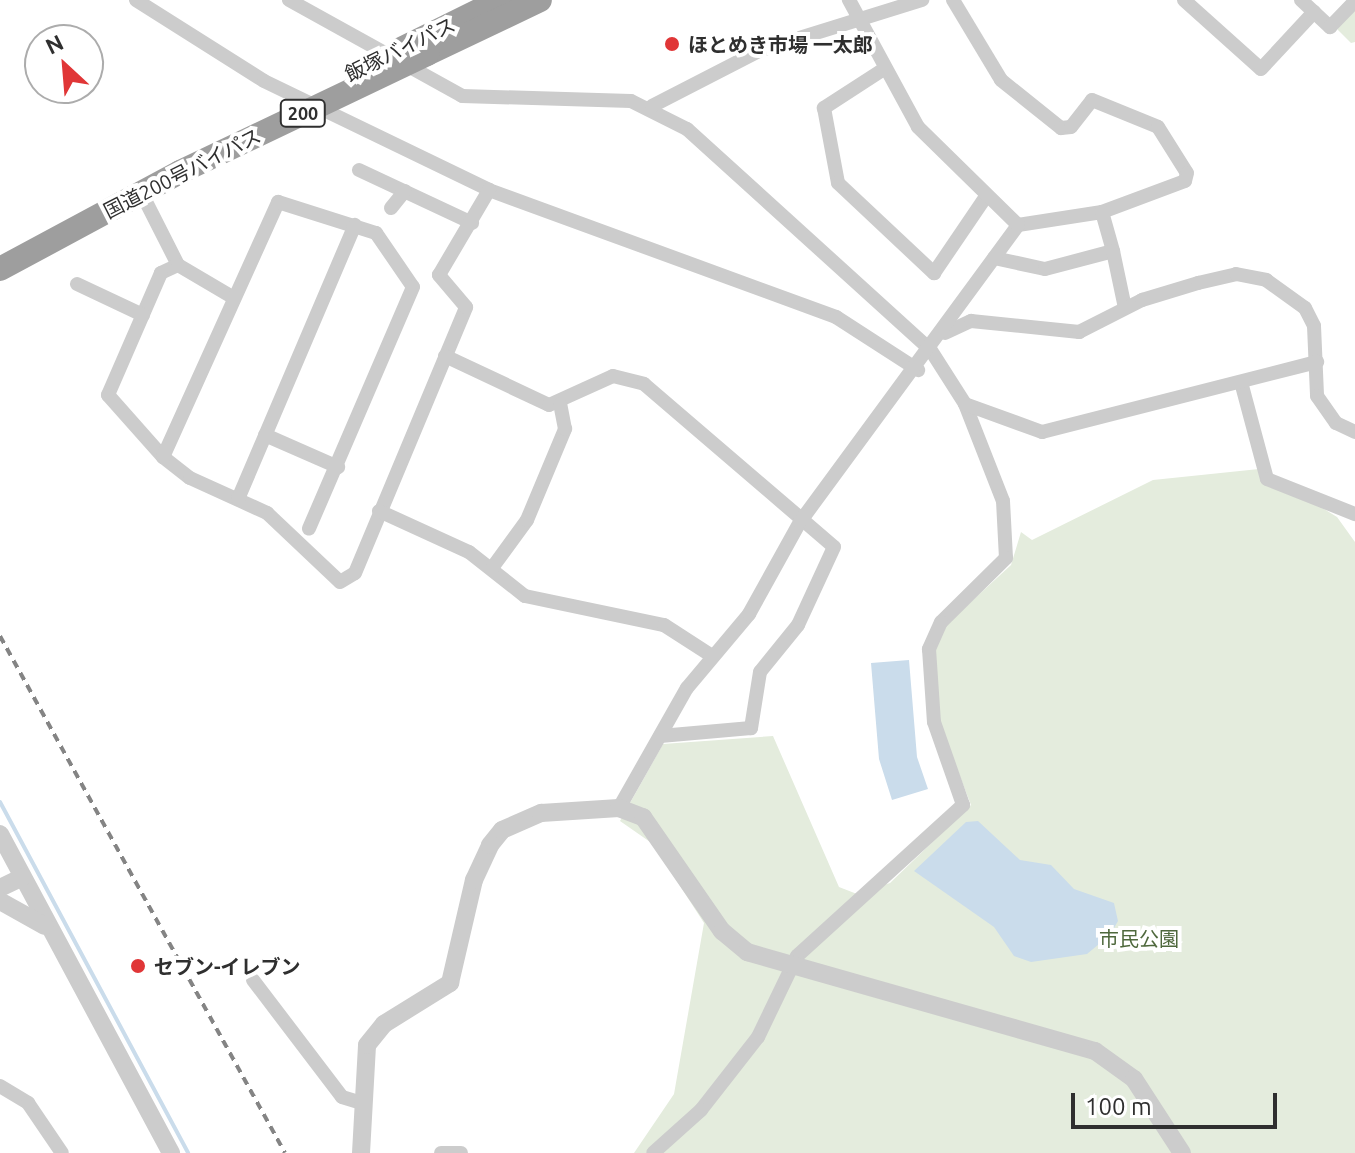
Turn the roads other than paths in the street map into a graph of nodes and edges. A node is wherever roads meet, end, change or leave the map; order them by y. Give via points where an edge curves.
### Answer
1 (136, 0) edge
2 (289, 0) edge
3 (500, 0) edge
4 (540, 0) edge
5 (849, 0) edge
6 (922, 0) edge
7 (953, 0) edge
8 (1184, 0) edge
9 (1301, 0) edge
10 (1355, 1) edge
11 (1314, 12) junction
12 (859, 19) junction
13 (884, 69) junction
14 (652, 106) junction
15 (174, 167) junction
16 (359, 170) dead end
17 (489, 190) junction
18 (405, 191) junction
19 (141, 192) junction
20 (987, 195) junction
21 (391, 208) dead end
22 (1102, 212) junction
23 (472, 223) junction
24 (355, 225) junction
25 (1018, 225) junction
26 (0, 251) edge
27 (1113, 251) junction
28 (994, 258) junction
29 (178, 265) junction
30 (0, 269) edge
31 (77, 284) dead end
32 (234, 298) junction
33 (1125, 308) junction
34 (143, 315) junction
35 (934, 343) junction
36 (445, 356) junction
37 (1317, 362) junction
38 (918, 370) junction
39 (1241, 382) junction
40 (560, 404) junction
41 (965, 404) junction
42 (1355, 432) edge
43 (265, 435) junction
44 (163, 457) junction
45 (338, 467) junction
46 (238, 499) junction
47 (379, 511) junction
48 (1355, 514) edge
49 (800, 522) junction
50 (309, 529) dead end
51 (492, 568) junction
52 (712, 656) junction
53 (660, 736) junction
54 (619, 808) junction
55 (0, 834) edge
56 (0, 864) edge
57 (23, 877) junction
58 (0, 888) edge
59 (0, 901) edge
60 (50, 930) junction
61 (795, 968) junction
62 (253, 980) dead end
63 (0, 1086) edge
64 (365, 1104) junction
65 (166, 1151) edge
66 (62, 1153) edge
67 (361, 1153) edge
68 (441, 1153) edge
69 (461, 1153) edge
70 (653, 1153) edge
71 (1182, 1153) edge

1 - 17 street via 264,81
2 - 14 street via 462,96 509,102 603,97
3 - 15 highway, 飯塚バイパス / 200
4 - 15 highway, 国道200号バイパス / 200, bridge
5 - 12 street
6 - 12 street
7 - 22 street via 1001,80 1061,128 1071,127 1092,100 1166,133 1185,181
8 - 11 street via 1261,69
9 - 11 street
10 - 11 street via 1330,27
12 - 13 street
12 - 14 street via 761,50
13 - 20 street via 918,127
13 - 20 street via 824,108 838,183 934,273
14 - 35 street via 719,153
15 - 19 highway, 国道200号バイパス / 200
15 - 26 highway, 飯塚バイパス / 200
16 - 18 street
17 - 23 street
17 - 38 street via 836,317
18 - 21 street
18 - 23 street
19 - 29 street
19 - 30 highway, 国道200号バイパス / 200
20 - 25 street
22 - 25 street
22 - 27 street
23 - 36 street via 439,275 466,307
24 - 32 street via 278,202
24 - 43 street
24 - 45 street via 376,233 413,287
25 - 28 street
27 - 28 street via 1045,269
27 - 33 street
28 - 35 street
29 - 32 street
29 - 34 street via 161,273
31 - 34 street
32 - 44 street
33 - 35 street via 1079,332 971,321
33 - 37 street via 1236,274 1266,280 1305,308
34 - 44 street via 108,395
35 - 38 street
35 - 41 street
36 - 40 street
36 - 47 street
37 - 39 street
37 - 42 street via 1325,411
38 - 49 street
39 - 41 street via 1042,432
39 - 48 street via 1267,479
40 - 49 street via 613,376 644,384
40 - 51 street via 565,429 527,520
41 - 61 street via 1003,501 1009,539 996,575 953,608 929,649 934,722 963,805 797,956
43 - 45 street
43 - 46 street
44 - 46 street
45 - 50 street
46 - 47 street via 267,513 340,582 355,573
47 - 51 street
49 - 52 street via 749,614
49 - 53 street via 835,552 798,625 760,672 751,728
51 - 52 street via 540,601 664,625
52 - 53 street
53 - 54 street
54 - 61 street via 643,817 722,931 747,952
54 - 64 street via 541,813 502,830 474,880 450,983 384,1024 367,1045
55 - 56 street
55 - 57 street
57 - 58 street
57 - 60 street
59 - 60 street
60 - 65 street
61 - 70 street via 758,1037 712,1097
61 - 71 street via 1095,1051 1134,1079
62 - 64 street via 342,1097
63 - 66 street via 28,1103
64 - 67 street
68 - 69 street

